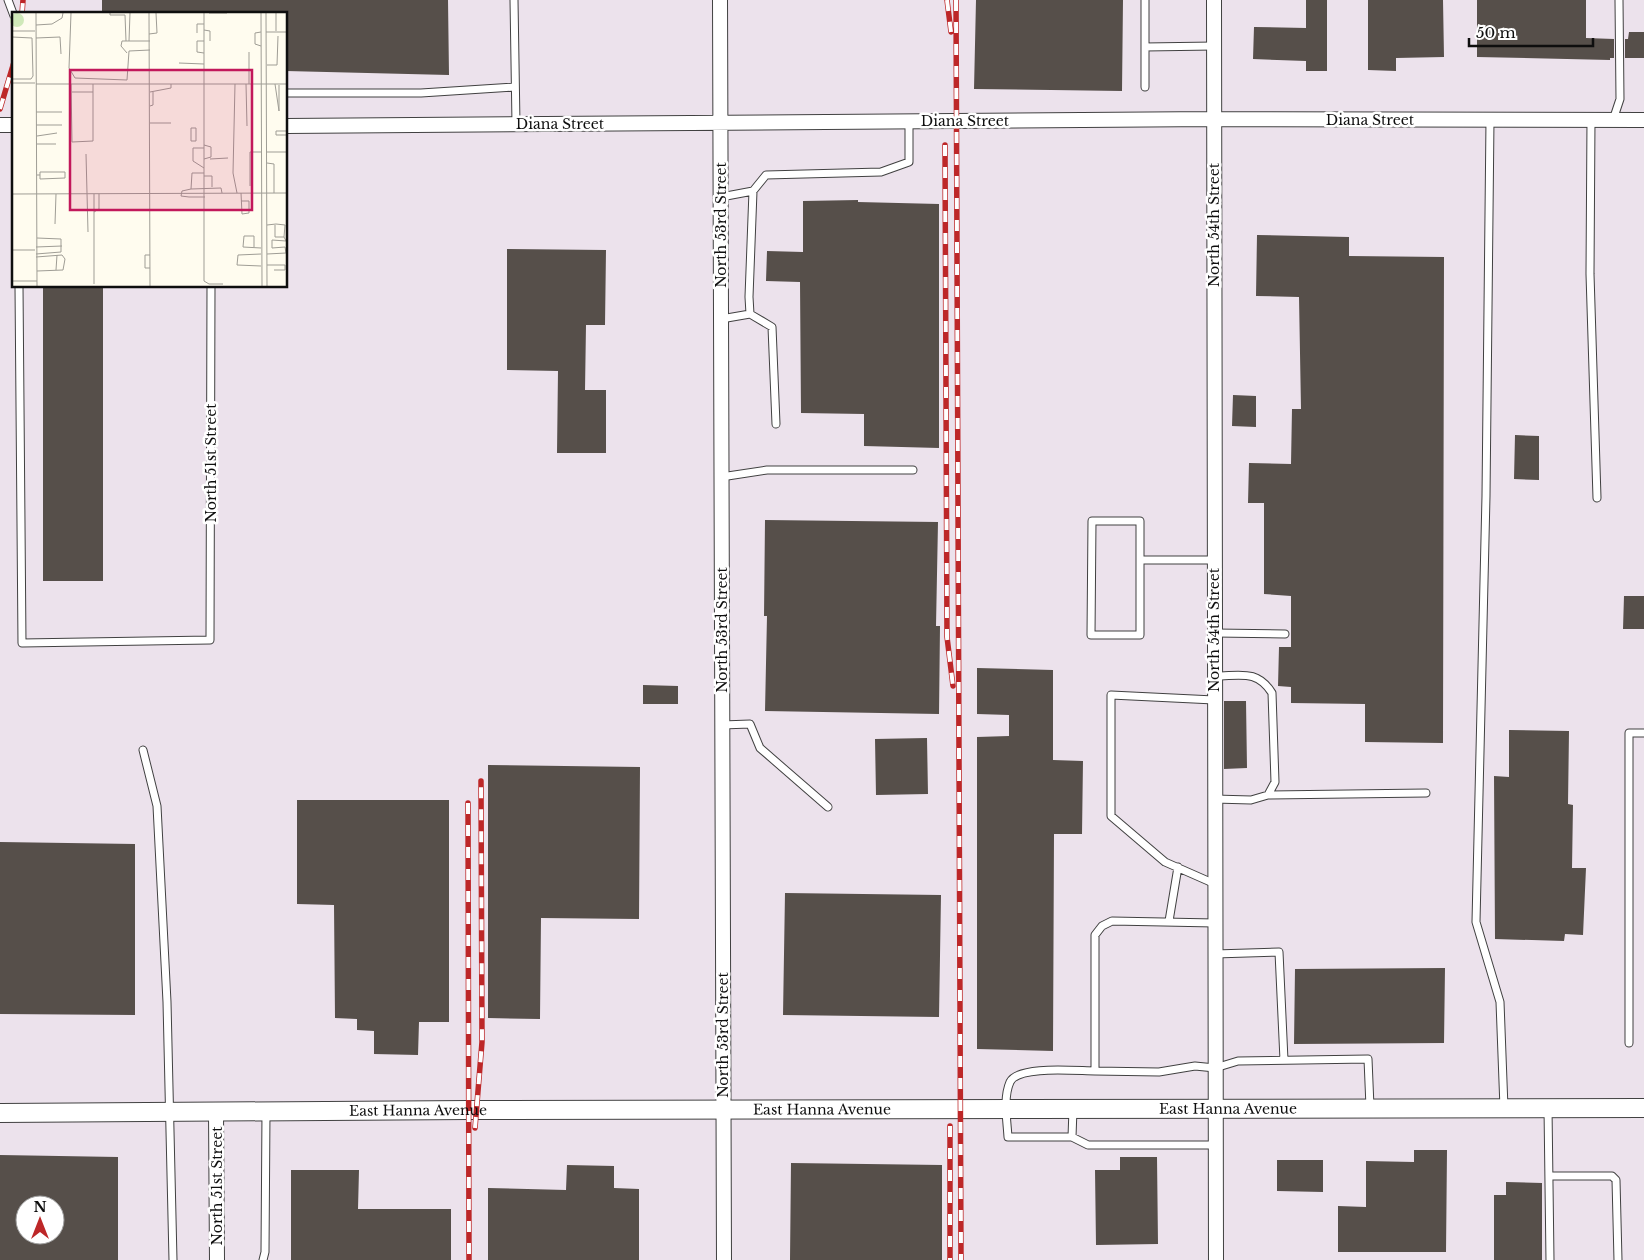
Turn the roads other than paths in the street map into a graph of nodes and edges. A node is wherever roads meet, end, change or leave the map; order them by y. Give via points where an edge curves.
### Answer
1 (8, 0) edge
2 (514, 0) edge
3 (720, 0) edge
4 (1146, 0) edge
5 (1214, 0) edge
6 (1619, 0) edge
7 (12, 12) edge
8 (1214, 46) junction
9 (1146, 47) junction
10 (515, 87) junction
11 (1146, 87) dead end
12 (288, 93) edge
13 (1214, 119) junction
14 (1490, 120) junction
15 (1591, 120) junction
16 (1613, 120) junction
17 (1644, 120) edge
18 (908, 122) junction
19 (720, 123) junction
20 (516, 124) junction
21 (288, 126) edge
22 (753, 191) junction
23 (721, 198) junction
24 (19, 288) edge
25 (211, 288) edge
26 (750, 314) junction
27 (721, 319) junction
28 (776, 424) dead end
29 (913, 470) dead end
30 (721, 477) junction
31 (1597, 498) dead end
32 (1140, 560) junction
33 (1214, 560) junction
34 (1214, 633) junction
35 (1284, 634) dead end
36 (1214, 676) junction
37 (1214, 700) junction
38 (722, 725) junction
39 (1644, 733) edge
40 (142, 750) dead end
41 (1426, 793) dead end
42 (1268, 795) junction
43 (1214, 799) junction
44 (828, 807) dead end
45 (1178, 868) junction
46 (1215, 884) junction
47 (1169, 920) junction
48 (1215, 923) junction
49 (1215, 954) junction
50 (1629, 1043) dead end
51 (1284, 1060) junction
52 (1216, 1068) junction
53 (1096, 1072) junction
54 (1216, 1108) junction
55 (1370, 1108) junction
56 (1504, 1108) junction
57 (1548, 1108) junction
58 (1644, 1108) edge
59 (1006, 1109) junction
60 (1072, 1109) junction
61 (723, 1110) junction
62 (266, 1111) junction
63 (170, 1112) junction
64 (216, 1112) junction
65 (0, 1113) edge
66 (1072, 1138) junction
67 (1216, 1145) junction
68 (1549, 1176) junction
69 (174, 1260) edge
70 (217, 1260) edge
71 (263, 1260) edge
72 (724, 1260) edge
73 (1216, 1260) edge
74 (1550, 1260) edge
75 (1618, 1260) edge

1 - 7 lane
2 - 10 lane
3 - 19 street, North 53rd Street
4 - 9 lane
5 - 8 street, North 54th Street
6 - 16 lane via 1620,99
8 - 9 lane
8 - 13 street, North 54th Street
9 - 11 lane
10 - 12 lane via 421,93
10 - 20 lane
13 - 14 street, Diana Street
13 - 18 street, Diana Street
13 - 33 street, North 54th Street
14 - 15 street, Diana Street
14 - 56 lane via 1486,496 1476,922 1500,1002
15 - 16 street, Diana Street
15 - 31 lane via 1590,274
16 - 17 street, Diana Street
18 - 19 street, Diana Street
18 - 22 lane via 909,162 881,172 766,175
19 - 20 street, Diana Street
19 - 23 street, North 53rd Street
20 - 21 street, Diana Street
22 - 23 lane
22 - 26 lane
23 - 27 street, North 53rd Street
24 - 25 lane, North 51st Street via 22,643 210,640
26 - 27 lane
26 - 28 lane via 772,327
27 - 30 street, North 53rd Street
29 - 30 lane via 768,470
30 - 38 street, North 53rd Street
32 - 32 lane via 1140,635 1091,635 1092,521 1140,521
32 - 33 lane
33 - 34 street, North 54th Street
34 - 35 lane
34 - 36 street, North 54th Street
36 - 37 street, North 54th Street
36 - 42 lane via 1256,676 1272,693 1274,782
37 - 43 street, North 54th Street
37 - 45 lane via 1111,695 1111,816 1165,862
38 - 44 lane via 750,724 760,748
38 - 61 street, North 53rd Street
39 - 50 lane via 1629,733
40 - 63 lane via 157,806
41 - 42 lane
42 - 43 lane via 1251,800
43 - 46 street, North 54th Street
45 - 46 lane
45 - 47 lane
46 - 48 street, North 54th Street
47 - 48 lane
47 - 53 lane via 1112,921 1095,935
48 - 49 street, North 54th Street
49 - 51 lane via 1279,952
49 - 52 street, North 54th Street
51 - 52 lane via 1238,1061
51 - 55 lane via 1368,1059
52 - 53 lane via 1196,1066 1159,1072
52 - 54 street, North 54th Street
53 - 59 lane via 1026,1071 1015,1075 1010,1083
54 - 55 street, East Hanna Avenue
54 - 60 street, East Hanna Avenue
54 - 67 street, North 54th Street
55 - 56 street, East Hanna Avenue
56 - 57 street, East Hanna Avenue
57 - 58 street, East Hanna Avenue
57 - 68 lane
59 - 60 street, East Hanna Avenue
59 - 61 street, East Hanna Avenue
59 - 66 lane via 1008,1137
60 - 66 lane
61 - 62 street, East Hanna Avenue
61 - 72 street, North 53rd Street
62 - 64 street, East Hanna Avenue
62 - 71 lane
63 - 64 street, East Hanna Avenue
63 - 65 street, East Hanna Avenue
63 - 69 lane
64 - 70 street, North 51st Street
66 - 67 lane via 1088,1146
67 - 73 street, North 54th Street
68 - 74 lane
68 - 75 lane via 1612,1176 1616,1180

